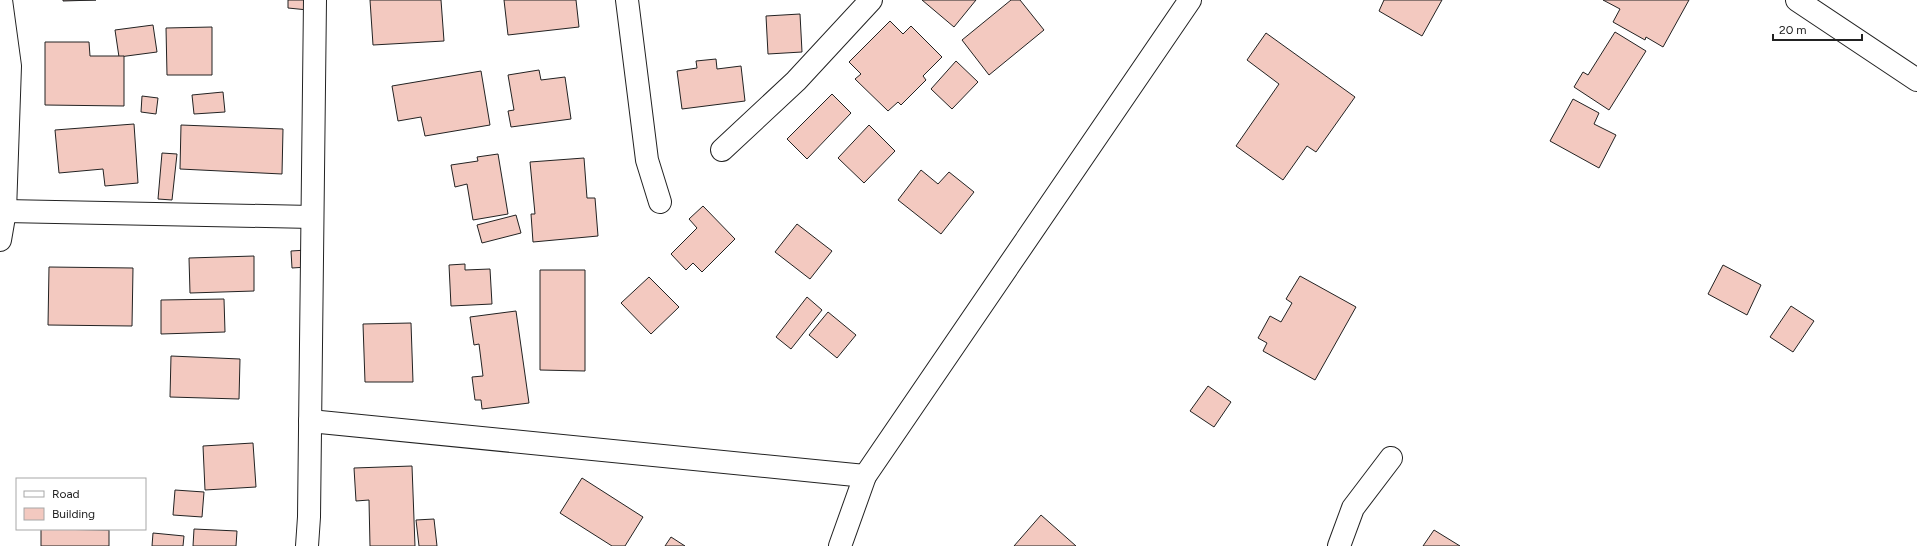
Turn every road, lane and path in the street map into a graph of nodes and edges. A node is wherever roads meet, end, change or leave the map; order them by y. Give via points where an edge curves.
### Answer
1 (0, 0) edge
2 (315, 0) edge
3 (627, 0) edge
4 (870, 0) edge
5 (1190, 0) edge
6 (1797, 0) edge
7 (1917, 80) edge
8 (722, 150) dead end
9 (660, 202) dead end
10 (5, 211) junction
11 (312, 217) junction
12 (0, 240) edge
13 (310, 421) junction
14 (1391, 458) dead end
15 (865, 476) junction
16 (307, 546) edge
17 (840, 546) edge
18 (1339, 546) edge

1 - 10 street via 10,66
2 - 11 street
3 - 9 street via 647,160
4 - 8 street via 796,81
5 - 15 street
6 - 7 street
10 - 11 street
10 - 12 street
11 - 13 street
13 - 15 street
13 - 16 street
14 - 18 street via 1353,508
15 - 17 street

